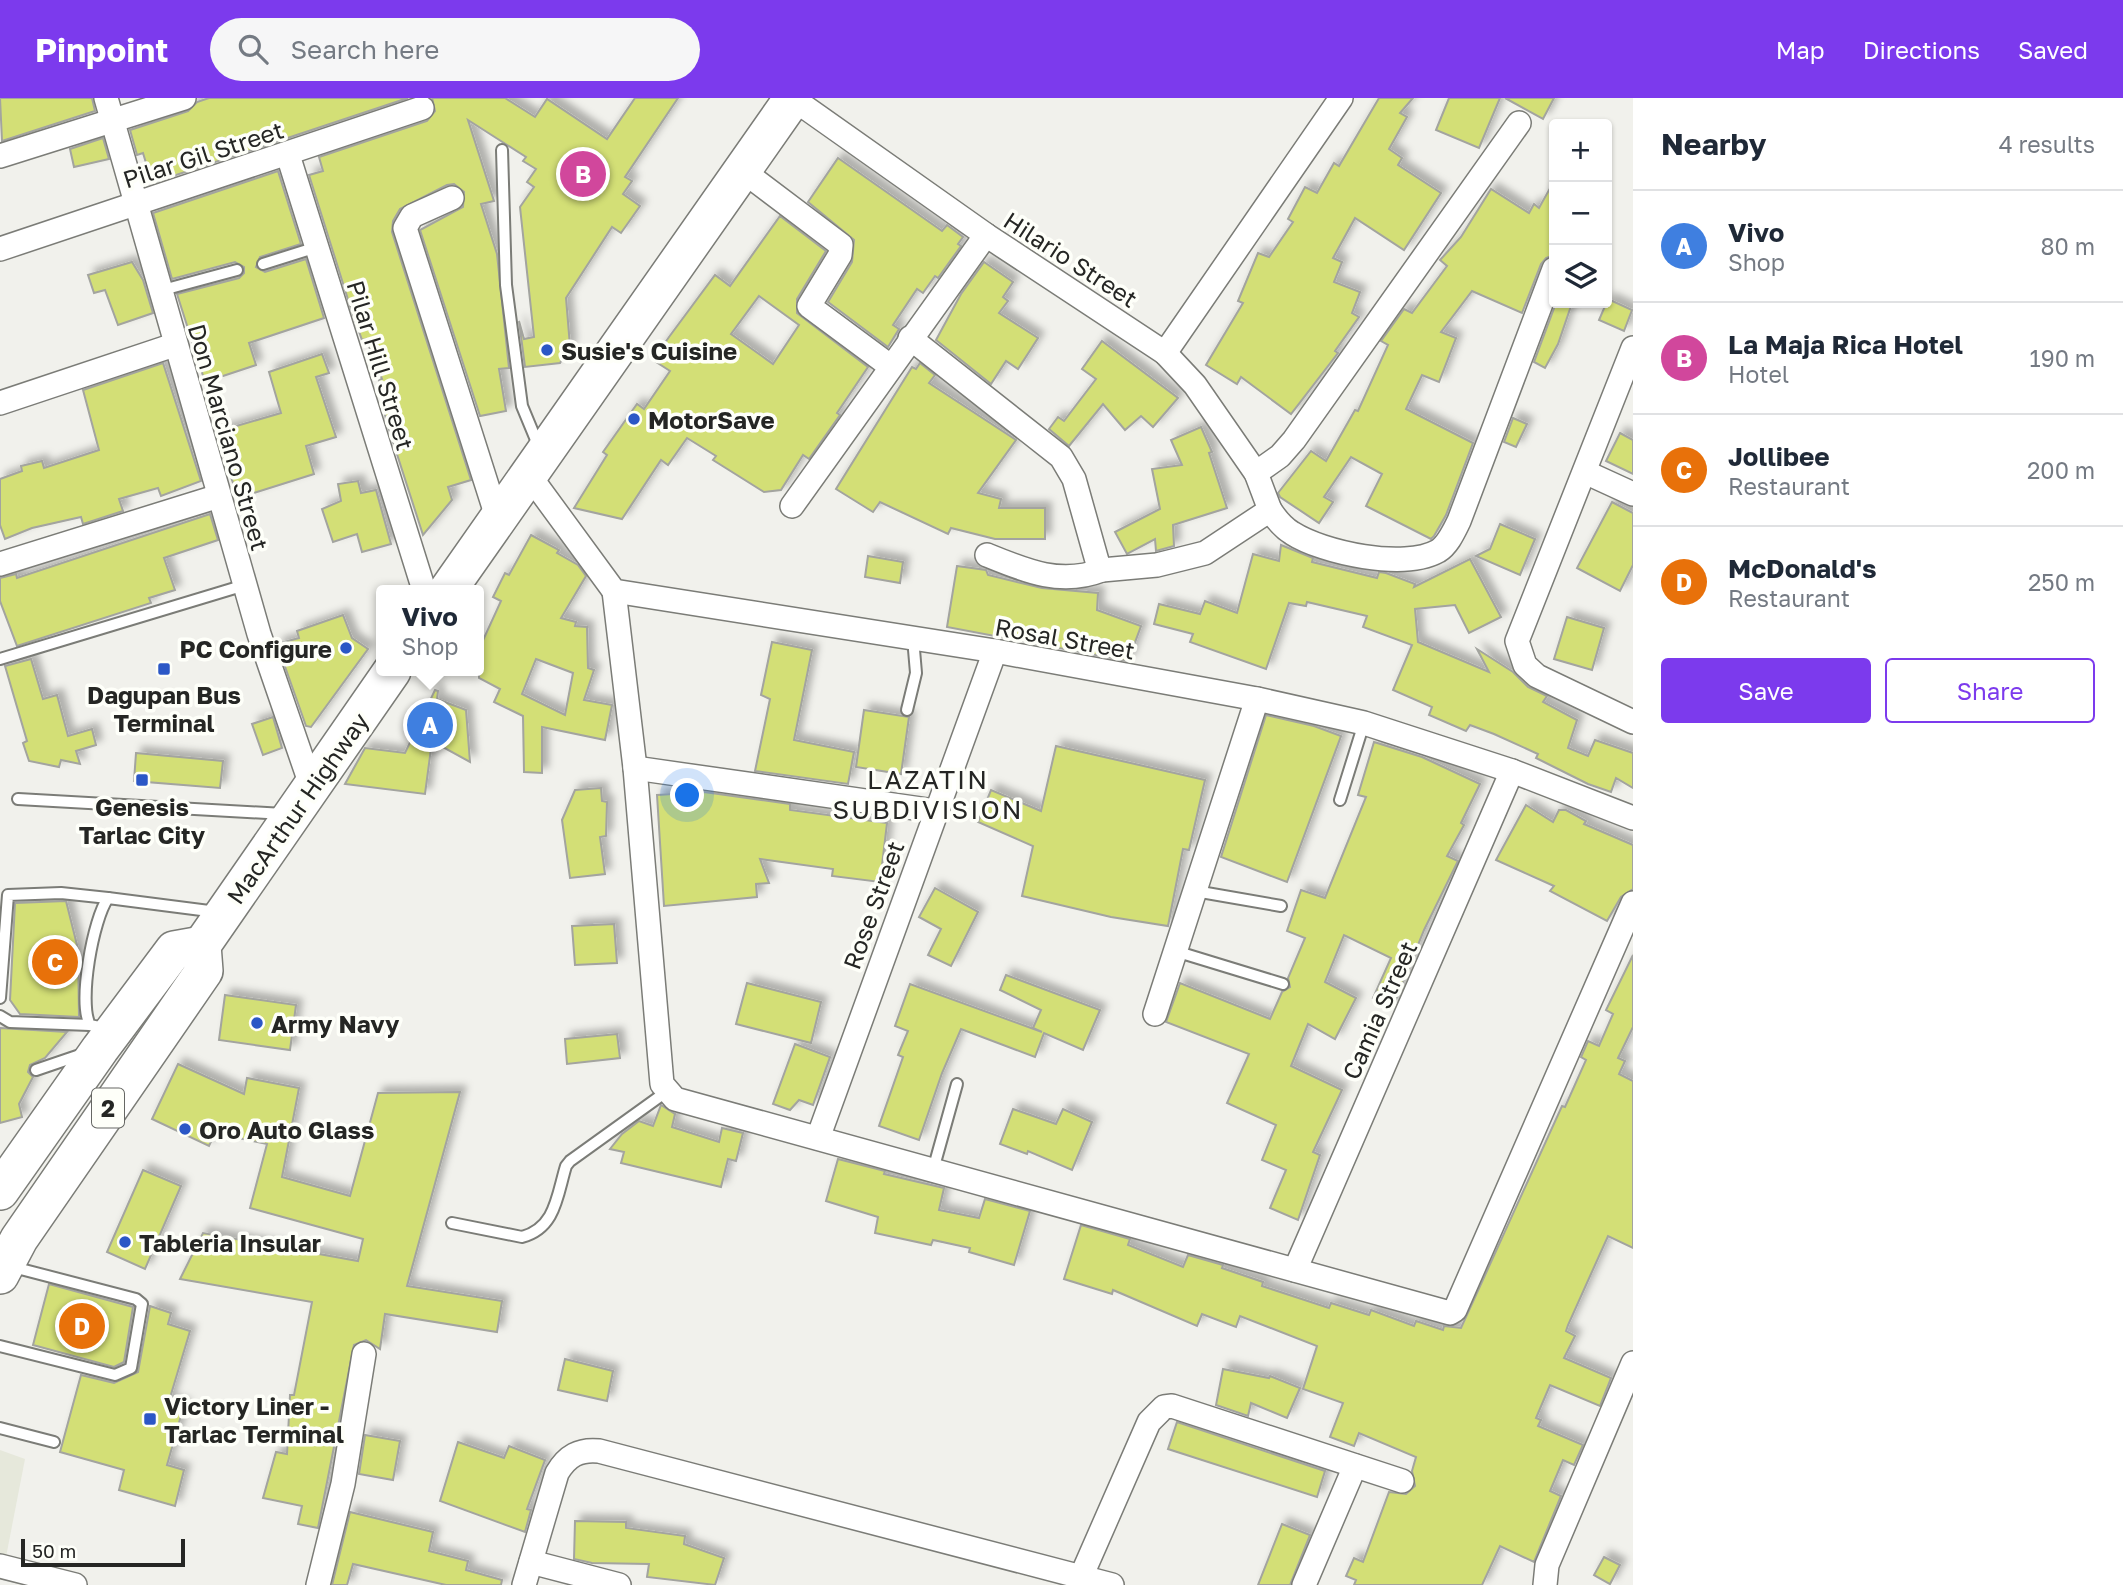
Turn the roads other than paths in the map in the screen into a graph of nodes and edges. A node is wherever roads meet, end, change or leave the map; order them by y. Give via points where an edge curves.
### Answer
1 (106, 98) edge
2 (184, 98) edge
3 (793, 98) edge
4 (1341, 98) edge
5 (422, 108) dead end
6 (111, 121) junction
7 (1519, 123) dead end
8 (502, 150) dead end
9 (288, 155) junction
10 (0, 156) edge
11 (743, 171) junction
12 (452, 198) dead end
13 (134, 204) junction
14 (986, 235) junction
15 (317, 247) junction
16 (0, 249) edge
17 (263, 264) dead end
18 (237, 270) dead end
19 (1549, 282) edge
20 (159, 291) junction
21 (910, 338) junction
22 (174, 345) junction
23 (1633, 348) edge
24 (1165, 353) junction
25 (890, 366) junction
26 (0, 403) edge
27 (536, 466) junction
28 (1585, 472) junction
29 (1256, 473) junction
30 (1633, 494) edge
31 (219, 496) junction
32 (792, 506) dead end
33 (1270, 510) junction
34 (498, 520) junction
35 (986, 555) dead end
36 (0, 564) edge
37 (1102, 570) junction
38 (245, 585) junction
39 (422, 585) edge
40 (452, 585) edge
41 (614, 591) junction
42 (913, 638) junction
43 (995, 651) junction
44 (0, 659) edge
45 (389, 676) edge
46 (1257, 699) junction
47 (907, 710) dead end
48 (1633, 722) edge
49 (1364, 723) junction
50 (635, 768) junction
51 (1512, 771) junction
52 (18, 799) dead end
53 (1340, 800) dead end
54 (302, 802) junction
55 (935, 811) junction
56 (1633, 818) edge
57 (1195, 891) junction
58 (108, 898) junction
59 (1633, 903) edge
60 (1281, 906) dead end
61 (223, 914) junction
62 (202, 945) junction
63 (1175, 951) junction
64 (1283, 984) dead end
65 (0, 998) edge
66 (1155, 1014) dead end
67 (0, 1016) edge
68 (101, 1034) junction
69 (36, 1070) dead end
70 (957, 1084) dead end
71 (666, 1092) junction
72 (818, 1138) junction
73 (15, 1155) edge
74 (933, 1170) junction
75 (0, 1191) edge
76 (452, 1223) dead end
77 (2, 1269) edge
78 (1295, 1270) junction
79 (0, 1346) edge
80 (364, 1354) dead end
81 (1633, 1363) edge
82 (0, 1428) edge
83 (54, 1442) dead end
84 (1355, 1466) junction
85 (1402, 1481) dead end
86 (531, 1562) junction
87 (0, 1566) edge
88 (1081, 1577) junction
89 (52, 1582) edge
90 (75, 1585) edge
91 (318, 1585) edge
92 (524, 1585) edge
93 (619, 1585) edge
94 (1112, 1585) edge
95 (1304, 1585) edge
96 (1545, 1585) edge

1 - 6 street, Don Marciano Street
2 - 6 street
3 - 11 highway
3 - 14 street, Hilario Street
4 - 24 street
5 - 9 street, Pilar Gil Street
6 - 10 street
6 - 13 street, Don Marciano Street
7 - 29 street via 1294,440
8 - 27 lane via 510,312 522,406
9 - 13 street, Pilar Gil Street
9 - 15 street, Pilar Hill Street
11 - 25 street via 841,245 840,255 809,306
11 - 27 highway
12 - 34 street via 412,216 405,228
13 - 16 street, Pilar Gil Street
13 - 20 street, Don Marciano Street
14 - 21 street
14 - 24 street, Hilario Street
15 - 17 lane
15 - 39 street, Pilar Hill Street
18 - 20 lane
19 - 33 street via 1460,521 1438,551 1411,559 1382,559 1337,551 1290,533
20 - 22 street, Don Marciano Street
21 - 25 street
21 - 37 street via 1061,457 1074,479
22 - 26 street
22 - 31 street, Don Marciano Street
23 - 28 street
24 - 29 street, Hilario Street via 1195,385
25 - 32 street
27 - 34 highway
27 - 41 street
28 - 30 street
28 - 48 street via 1517,641 1519,653 1537,676
29 - 33 street, Hilario Street
31 - 36 street
31 - 38 street, Don Marciano Street
33 - 37 street via 1205,553 1157,565
34 - 40 highway
35 - 37 street via 1030,572 1070,579
38 - 44 lane
38 - 54 street, Don Marciano Street
41 - 42 street, Rosal Street
41 - 50 street
42 - 43 street, Rosal Street
42 - 47 lane via 916,673
43 - 46 street, Rosal Street
43 - 55 street, Rose Street
45 - 54 highway, MacArthur Highway / 2
46 - 49 street, Rosal Street
46 - 57 street
49 - 51 street, Rosal Street
49 - 53 lane
50 - 55 street
50 - 71 street
51 - 56 street, Rosal Street
51 - 78 street, Camia Street
52 - 54 lane
54 - 61 highway, MacArthur Highway / 2
55 - 72 street, Rose Street
57 - 60 lane
57 - 63 street
58 - 61 lane
58 - 65 lane via 61,893 8,895
58 - 68 lane via 96,921 85,1010
59 - 78 street via 1455,1310 1437,1311
61 - 62 highway, MacArthur Highway / 2
62 - 68 highway, 2 via 174,950
62 - 77 highway, MacArthur Highway / 2 via 204,971
63 - 64 lane
63 - 66 street
67 - 68 lane via 10,1022
68 - 69 lane
68 - 73 highway, 2
70 - 74 lane
71 - 72 street via 675,1099
71 - 76 lane via 570,1161 551,1217 531,1234 522,1237
72 - 74 street
73 - 75 highway, 2
74 - 78 street
77 - 79 lane via 142,1304 131,1368 125,1373 116,1375
80 - 91 street via 344,1484
81 - 96 street via 1547,1565
82 - 83 lane
84 - 85 street
84 - 88 street via 1164,1407 1149,1422
84 - 95 street
86 - 88 street via 556,1474 563,1462 584,1449
86 - 92 street
86 - 93 street
87 - 89 street
88 - 94 street
89 - 90 street

